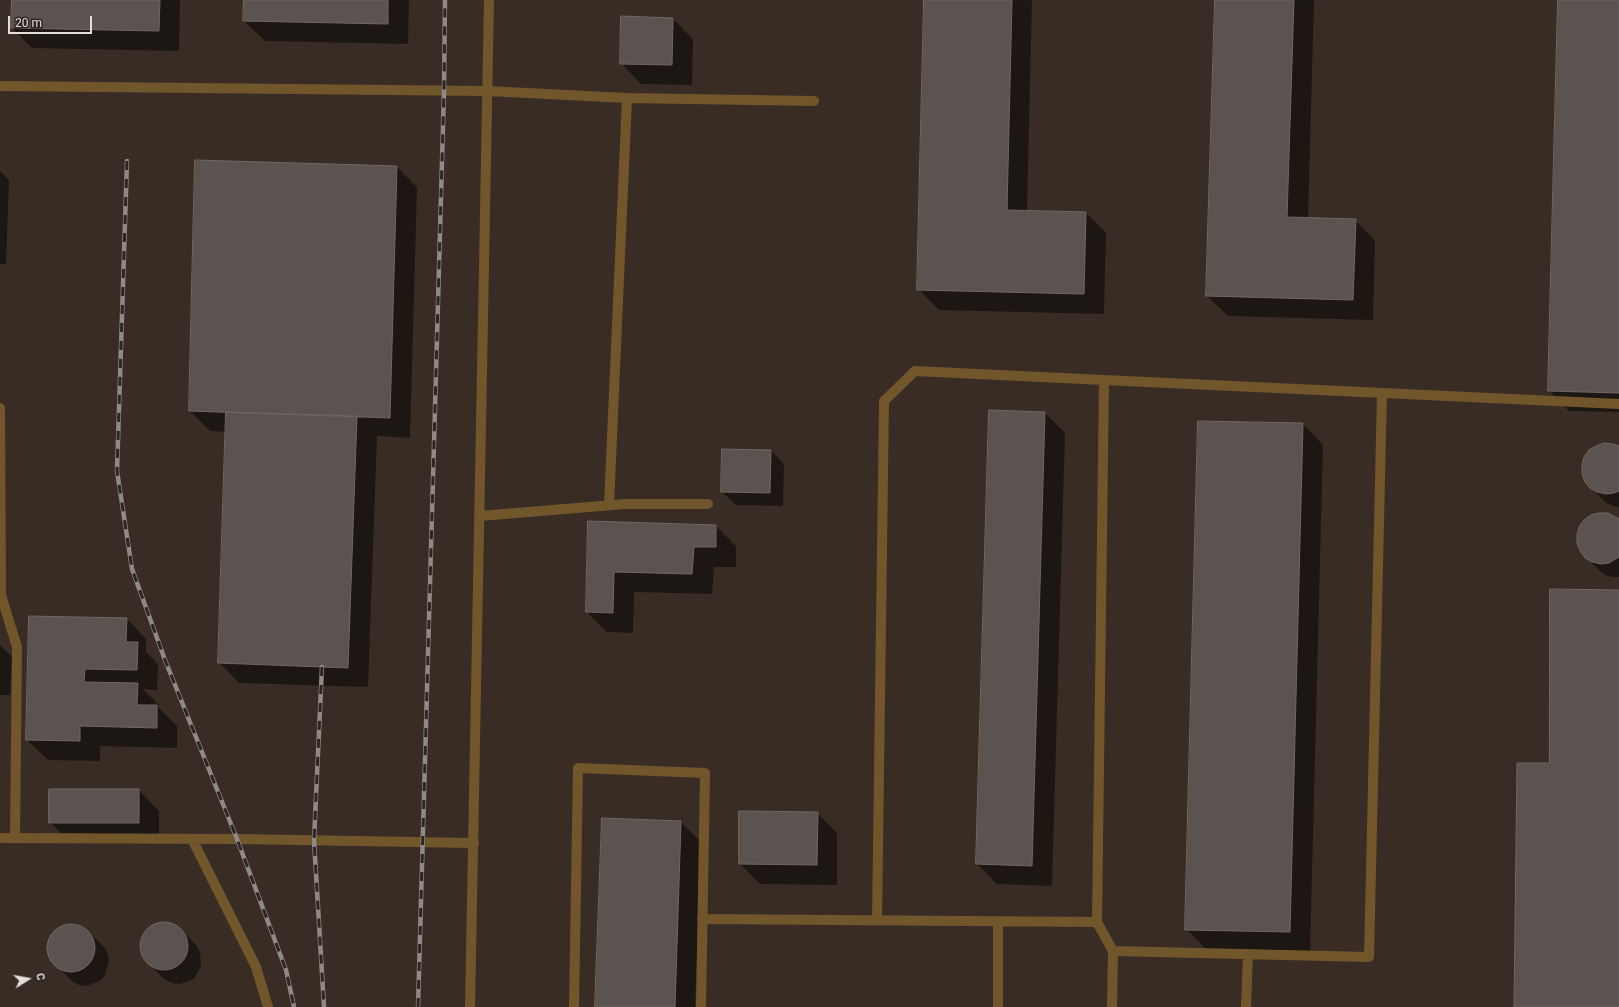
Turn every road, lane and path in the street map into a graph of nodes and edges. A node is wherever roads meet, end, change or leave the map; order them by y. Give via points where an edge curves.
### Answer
1 (489, 0) edge
2 (0, 86) edge
3 (487, 91) junction
4 (627, 98) junction
5 (814, 101) dead end
6 (1104, 380) junction
7 (1382, 393) junction
8 (1619, 404) edge
9 (0, 408) edge
10 (708, 504) dead end
11 (609, 505) junction
12 (480, 516) junction
13 (0, 838) edge
14 (15, 838) junction
15 (192, 839) junction
16 (474, 843) junction
17 (702, 920) junction
18 (877, 921) junction
19 (998, 922) junction
20 (1097, 922) junction
21 (1114, 951) junction
22 (1248, 954) junction
23 (268, 1007) edge
24 (470, 1007) edge
25 (574, 1007) edge
26 (700, 1007) edge
27 (998, 1007) edge
28 (1112, 1007) edge
29 (1246, 1007) edge

1 - 3 lane
2 - 3 lane
3 - 4 lane
3 - 12 lane
4 - 5 lane
4 - 11 lane
6 - 7 lane
6 - 18 lane via 914,372 884,401
6 - 20 lane
7 - 8 lane
7 - 22 lane via 1369,957
9 - 14 lane via 1,595 17,647
10 - 11 lane
11 - 12 lane
12 - 16 lane
13 - 14 lane
14 - 15 lane
15 - 16 lane
15 - 23 lane via 256,967
16 - 24 lane
17 - 18 lane
17 - 25 lane via 705,774 578,768
17 - 26 lane
18 - 19 lane
19 - 20 lane
19 - 27 lane
20 - 21 lane
21 - 22 lane
21 - 28 lane
22 - 29 lane

